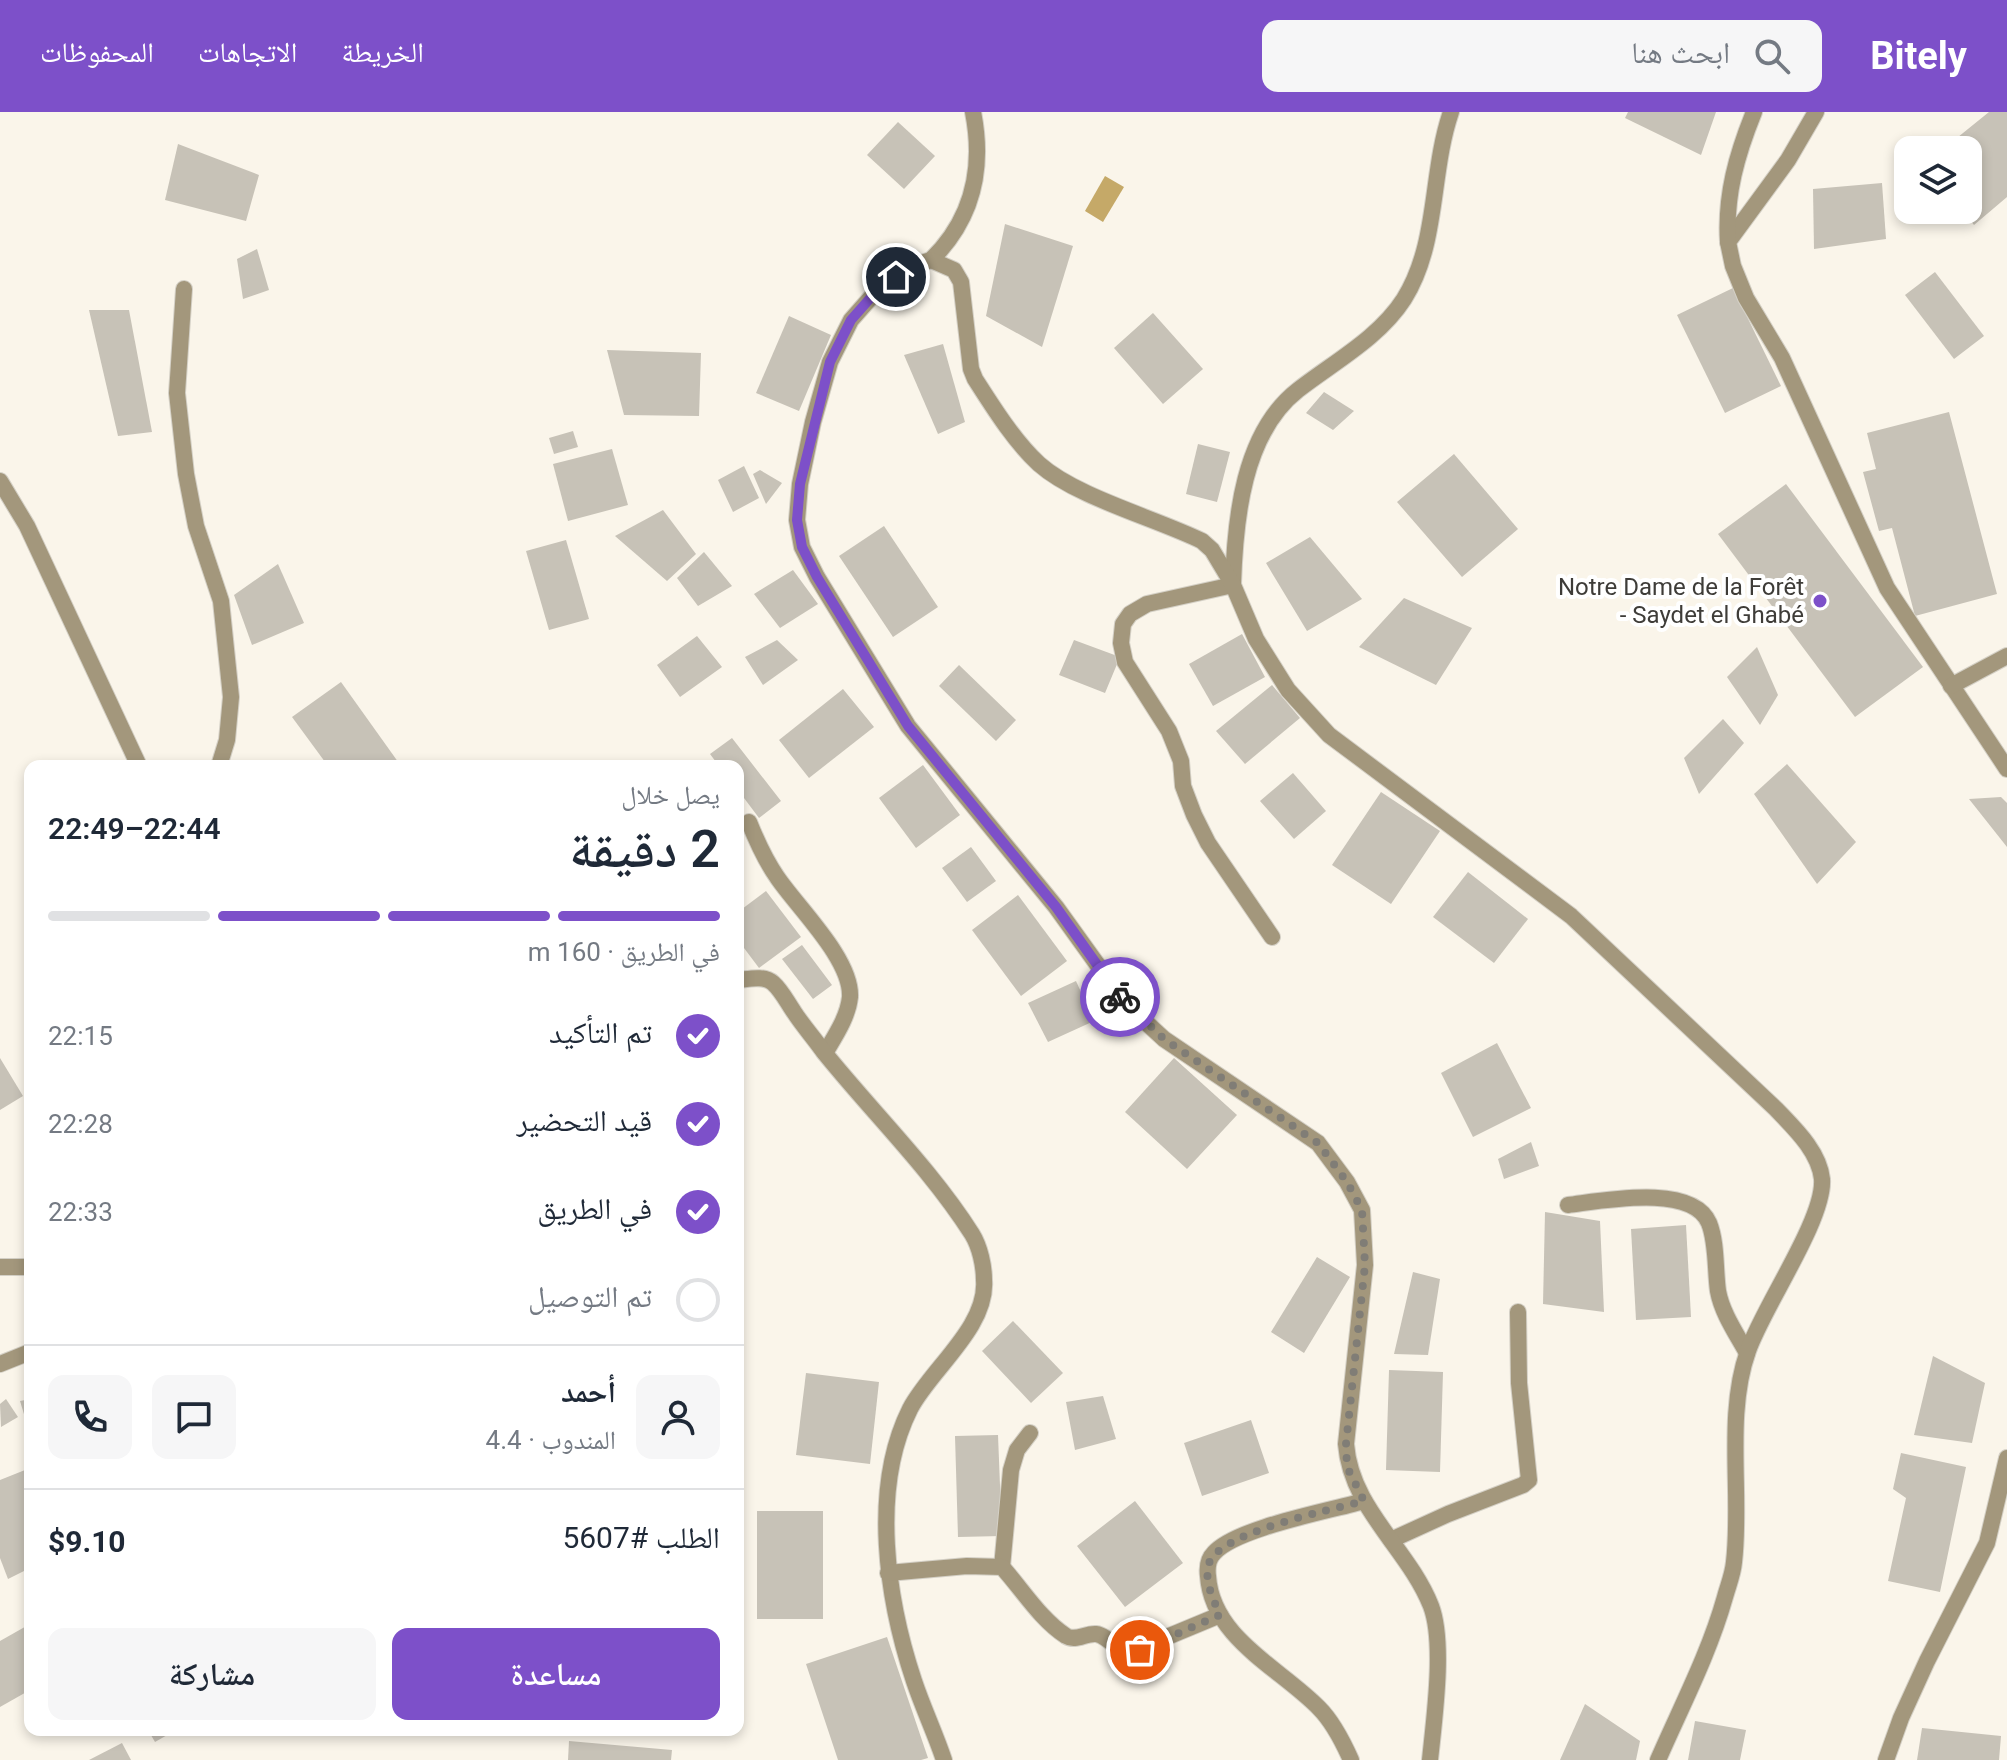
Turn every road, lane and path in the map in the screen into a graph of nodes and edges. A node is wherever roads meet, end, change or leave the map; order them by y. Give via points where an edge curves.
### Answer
1 (973, 112) edge
2 (1451, 112) edge
3 (1754, 112) edge
4 (1816, 112) edge
5 (1728, 242) junction
6 (931, 260) junction
7 (184, 289) dead end
8 (0, 481) edge
9 (1233, 585) junction
10 (2007, 656) edge
11 (1951, 686) junction
12 (136, 760) edge
13 (221, 760) edge
14 (2007, 769) edge
15 (749, 822) dead end
16 (1272, 937) dead end
17 (744, 980) edge
18 (825, 1053) junction
19 (1568, 1205) dead end
20 (0, 1267) edge
21 (24, 1267) edge
22 (1518, 1312) dead end
23 (1747, 1353) junction
24 (24, 1354) edge
25 (0, 1364) edge
26 (1030, 1433) dead end
27 (2007, 1458) edge
28 (1364, 1501) junction
29 (1391, 1540) junction
30 (1002, 1567) junction
31 (888, 1573) junction
32 (1220, 1615) junction
33 (944, 1760) edge
34 (1351, 1760) edge
35 (1430, 1760) edge
36 (1658, 1760) edge
37 (1886, 1760) edge

1 - 6 street via 977,175 950,242
2 - 9 street via 1419,270 1380,327 1295,392 1268,423 1250,462
3 - 5 street via 1730,182
4 - 5 street
5 - 11 street via 1746,298 1782,358 1887,588
6 - 9 street via 954,270 961,282 975,379 1039,463 1090,493 1202,541
6 - 28 street via 881,286 851,320 830,362 800,484 797,520 802,547 908,726 1056,907 1125,1003 1164,1039 1318,1143 1347,1182 1365,1228 1346,1444 1347,1467
7 - 13 street via 177,393 196,526 221,601 231,697
8 - 12 street via 34,540
9 - 16 street via 1147,604 1123,624 1121,643 1125,662 1169,731 1188,801 1208,843
9 - 23 street via 1256,639 1280,677 1329,735 1571,916 1801,1136 1822,1180 1814,1216
10 - 11 street
11 - 14 street
15 - 18 street via 778,879 828,943 846,978 848,1008
17 - 18 street via 771,981
18 - 31 street via 949,1202 974,1237 983,1269 984,1300 910,1408 895,1451 888,1498
19 - 23 street via 1659,1198 1702,1213 1709,1224 1719,1295
20 - 21 street
22 - 29 street via 1529,1480
23 - 36 street via 1739,1398 1734,1566 1716,1628
24 - 25 street
26 - 30 street via 1011,1470
27 - 37 street via 1987,1543 1927,1661
28 - 29 street
28 - 32 street via 1257,1531 1214,1553 1208,1583
29 - 35 street via 1434,1617
30 - 31 street
30 - 32 street via 1066,1636 1100,1635 1126,1654
31 - 33 street via 914,1680
32 - 34 street via 1246,1646 1322,1711

